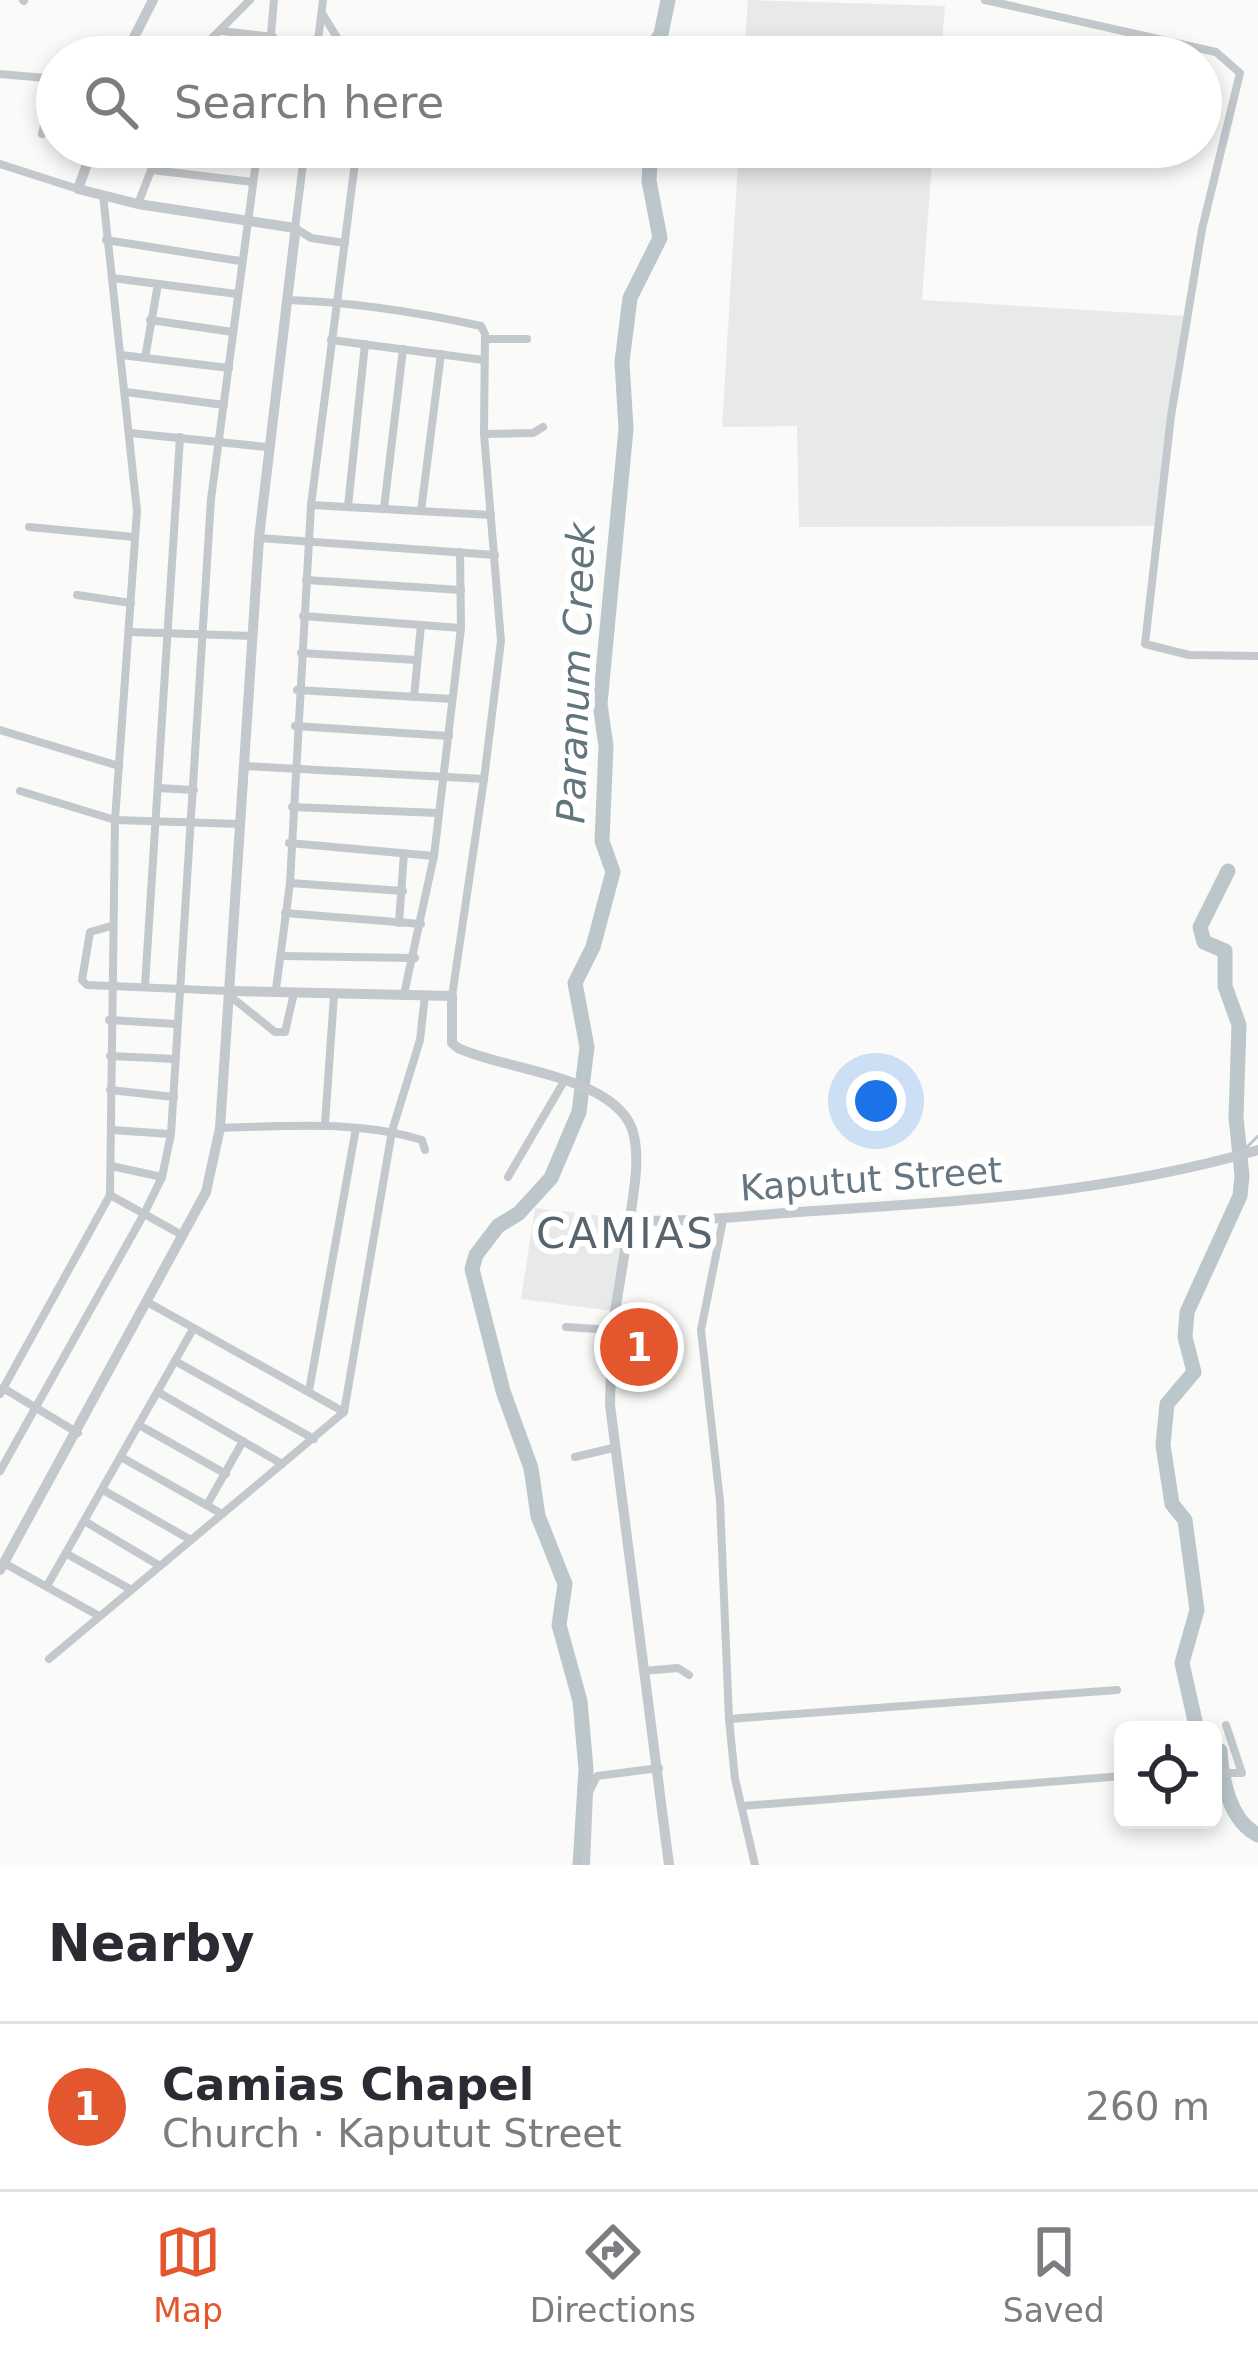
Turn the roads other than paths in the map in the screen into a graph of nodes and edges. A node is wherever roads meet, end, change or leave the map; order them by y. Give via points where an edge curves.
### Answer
1 (153, 0) edge
2 (250, 0) edge
3 (274, 0) edge
4 (323, 0) edge
5 (985, 0) edge
6 (322, 14) junction
7 (222, 31) junction
8 (135, 36) edge
9 (216, 36) edge
10 (264, 36) edge
11 (273, 36) edge
12 (319, 36) edge
13 (336, 36) edge
14 (1145, 36) edge
15 (1222, 57) edge
16 (0, 74) edge
17 (36, 77) edge
18 (1222, 147) edge
19 (0, 164) edge
20 (85, 168) edge
21 (255, 168) edge
22 (302, 168) edge
23 (354, 168) edge
24 (1217, 168) edge
25 (152, 170) joint
26 (253, 182) junction
27 (78, 188) junction
28 (103, 195) junction
29 (138, 204) junction
30 (247, 221) junction
31 (295, 228) junction
32 (106, 240) junction
33 (345, 242) junction
34 (240, 261) junction
35 (112, 278) junction
36 (158, 284) junction
37 (237, 294) junction
38 (287, 301) junction
39 (335, 302) junction
40 (150, 320) junction
41 (233, 332) junction
42 (485, 339) junction
43 (526, 339) dead end
44 (331, 340) junction
45 (365, 344) junction
46 (403, 349) junction
47 (441, 354) junction
48 (121, 355) junction
49 (146, 358) junction
50 (484, 360) junction
51 (229, 368) junction
52 (125, 392) junction
53 (224, 405) junction
54 (543, 427) dead end
55 (130, 433) junction
56 (484, 434) junction
57 (180, 437) junction
58 (220, 441) junction
59 (267, 447) junction
60 (311, 505) junction
61 (348, 506) junction
62 (384, 508) junction
63 (421, 512) junction
64 (491, 515) junction
65 (28, 527) dead end
66 (134, 537) junction
67 (259, 538) junction
68 (309, 542) junction
69 (460, 552) junction
70 (495, 555) junction
71 (306, 580) junction
72 (461, 590) junction
73 (77, 595) dead end
74 (131, 602) junction
75 (303, 616) junction
76 (422, 625) junction
77 (460, 628) junction
78 (129, 632) junction
79 (164, 634) junction
80 (202, 634) junction
81 (253, 636) junction
82 (301, 653) junction
83 (1258, 656) edge
84 (417, 660) junction
85 (297, 690) junction
86 (414, 697) junction
87 (452, 698) junction
88 (295, 726) junction
89 (0, 730) edge
90 (449, 736) junction
91 (119, 766) junction
92 (244, 766) junction
93 (295, 770) junction
94 (444, 775) junction
95 (484, 779) junction
96 (158, 788) junction
97 (194, 790) junction
98 (20, 791) dead end
99 (292, 807) junction
100 (438, 813) junction
101 (115, 820) junction
102 (153, 820) junction
103 (191, 821) junction
104 (242, 824) junction
105 (289, 843) junction
106 (404, 853) junction
107 (434, 856) junction
108 (290, 883) junction
109 (403, 890) junction
110 (285, 913) junction
111 (399, 923) junction
112 (422, 925) junction
113 (111, 926) junction
114 (282, 956) junction
115 (415, 958) junction
116 (110, 985) junction
117 (145, 986) junction
118 (181, 989) junction
119 (276, 989) junction
120 (294, 991) junction
121 (230, 993) junction
122 (404, 994) junction
123 (334, 995) junction
124 (425, 995) junction
125 (452, 996) junction
126 (109, 1020) junction
127 (177, 1024) junction
128 (110, 1056) junction
129 (175, 1059) junction
130 (567, 1083) junction
131 (110, 1090) junction
132 (174, 1096) junction
133 (325, 1124) junction
134 (220, 1128) junction
135 (356, 1128) junction
136 (111, 1130) junction
137 (392, 1131) junction
138 (171, 1134) junction
139 (425, 1150) dead end
140 (1253, 1152) edge
141 (111, 1166) junction
142 (162, 1177) junction
143 (508, 1177) dead end
144 (110, 1195) junction
145 (144, 1214) junction
146 (630, 1220) junction
147 (723, 1220) junction
148 (185, 1236) junction
149 (149, 1303) junction
150 (566, 1327) dead end
151 (193, 1329) junction
152 (612, 1330) junction
153 (175, 1361) junction
154 (2, 1391) edge
155 (308, 1391) junction
156 (158, 1392) junction
157 (35, 1408) junction
158 (344, 1412) junction
159 (139, 1425) junction
160 (78, 1432) junction
161 (314, 1439) junction
162 (243, 1441) junction
163 (613, 1448) junction
164 (121, 1456) junction
165 (575, 1456) dead end
166 (282, 1464) junction
167 (0, 1471) edge
168 (226, 1474) junction
169 (103, 1490) junction
170 (207, 1505) junction
171 (222, 1514) junction
172 (86, 1522) junction
173 (191, 1540) junction
174 (67, 1554) junction
175 (2, 1566) edge
176 (160, 1566) junction
177 (47, 1586) junction
178 (130, 1589) junction
179 (99, 1616) junction
180 (49, 1659) dead end
181 (642, 1672) junction
182 (689, 1675) dead end
183 (1117, 1690) dead end
184 (729, 1719) junction
185 (1226, 1725) dead end
186 (658, 1768) junction
187 (1222, 1775) edge
188 (1114, 1777) edge
189 (742, 1806) junction
190 (586, 1865) edge
191 (669, 1865) edge
192 (755, 1865) edge

1 - 8 street
2 - 7 street
3 - 11 street
4 - 6 street
5 - 14 street
6 - 12 street
6 - 13 street
7 - 9 street
7 - 10 street
15 - 18 street via 1240,73
16 - 17 street
19 - 27 street
20 - 27 street
21 - 26 street
22 - 31 street
23 - 33 street
24 - 83 street via 1171,416 1144,644 1189,655
25 - 26 street
25 - 29 street
26 - 30 street
27 - 28 street
28 - 29 street
28 - 32 street
29 - 30 street
30 - 31 street
30 - 34 street
31 - 33 street
31 - 38 street
32 - 34 street
32 - 35 street
33 - 39 street
34 - 37 street
35 - 36 street
35 - 48 street
36 - 37 street
36 - 40 street
37 - 41 street
38 - 39 street
38 - 59 street
39 - 42 street via 481,326
39 - 44 street
40 - 41 street
40 - 49 street
41 - 51 street
42 - 43 street
42 - 50 street
44 - 45 street
44 - 60 street
45 - 46 street
45 - 61 street
46 - 47 street
46 - 62 street
47 - 50 street
47 - 63 street
48 - 49 street
48 - 52 street
49 - 51 street
50 - 56 street
51 - 53 street
52 - 53 street
52 - 55 street
53 - 58 street
54 - 56 street
55 - 57 street
55 - 66 street
56 - 64 street
57 - 58 street
57 - 79 street
58 - 59 street
58 - 80 street
59 - 67 street
60 - 61 street
60 - 68 street
61 - 62 street
62 - 63 street
63 - 64 street
64 - 70 street
65 - 66 street
66 - 74 street
67 - 68 street
67 - 81 street
68 - 69 street
68 - 71 street
69 - 70 street
69 - 72 street
70 - 95 street via 501,641
71 - 72 street
71 - 75 street
72 - 77 street
73 - 74 street
74 - 78 street
75 - 76 street
75 - 82 street
76 - 77 street
76 - 84 street
77 - 87 street
78 - 79 street
78 - 91 street
79 - 80 street
79 - 96 street
80 - 81 street
80 - 97 street
81 - 92 street
82 - 84 street
82 - 85 street
84 - 86 street
85 - 86 street
85 - 88 street
86 - 87 street
87 - 90 street
88 - 90 street
88 - 93 street
89 - 91 street
90 - 94 street
91 - 101 street
92 - 93 street
92 - 104 street
93 - 94 street
93 - 99 street
94 - 95 street
94 - 100 street
95 - 125 street
96 - 97 street
96 - 102 street
97 - 103 street
98 - 101 street
99 - 100 street
99 - 105 street
100 - 107 street
101 - 102 street
101 - 113 street
102 - 103 street
102 - 117 street
103 - 104 street
103 - 118 street
104 - 121 street
105 - 106 street
105 - 108 street
106 - 107 street
106 - 109 street
107 - 112 street
108 - 109 street
108 - 110 street
109 - 111 street
110 - 111 street
110 - 114 street
111 - 112 street
112 - 115 street
113 - 116 street
113 - 116 street via 90,932 82,980
114 - 115 street
114 - 119 street
115 - 122 street
116 - 117 street
116 - 126 street
117 - 118 street
118 - 121 street
118 - 127 street
119 - 120 street
119 - 121 street
120 - 121 street via 285,1032
120 - 123 street
121 - 134 street
122 - 123 street
122 - 124 street
123 - 133 street
124 - 125 street
124 - 137 street
125 - 130 street via 458,1048
126 - 127 street
126 - 128 street
127 - 129 street
128 - 129 street
128 - 131 street
129 - 132 street
130 - 143 street
130 - 146 street via 616,1108 634,1136
131 - 132 street
131 - 136 street
132 - 138 street
133 - 134 street
133 - 135 street
134 - 148 street via 206,1192
135 - 137 street
135 - 155 street
136 - 138 street
136 - 141 street
137 - 139 street via 422,1140
137 - 158 street
138 - 142 street
140 - 147 street, Kaputut Street via 1019,1198
141 - 142 street
141 - 144 street
142 - 145 street
144 - 145 street
144 - 154 street
145 - 148 street
145 - 157 street
146 - 147 street, Kaputut Street
146 - 152 street
147 - 184 street via 701,1330 720,1501
148 - 149 street
149 - 151 street
149 - 160 street
150 - 152 street
151 - 153 street
151 - 155 street
152 - 163 street
153 - 156 street
153 - 161 street
154 - 157 street
155 - 158 street
156 - 159 street
156 - 162 street
157 - 160 street
157 - 167 street
158 - 161 street
159 - 164 street
159 - 168 street
160 - 175 street
161 - 166 street
162 - 166 street
162 - 168 street
163 - 165 street
163 - 181 street
164 - 169 street
164 - 170 street
166 - 171 street
168 - 170 street
169 - 172 street
169 - 173 street
170 - 171 street
171 - 173 street
172 - 174 street
172 - 176 street
173 - 176 street
174 - 177 street
174 - 178 street
175 - 177 street
176 - 178 street
177 - 179 street
178 - 179 street
179 - 180 street
181 - 182 street via 678,1668
181 - 186 street
183 - 184 street
184 - 189 street
185 - 187 street via 1243,1766 1239,1776
186 - 190 street via 598,1777
186 - 191 street
188 - 189 street
189 - 192 street

